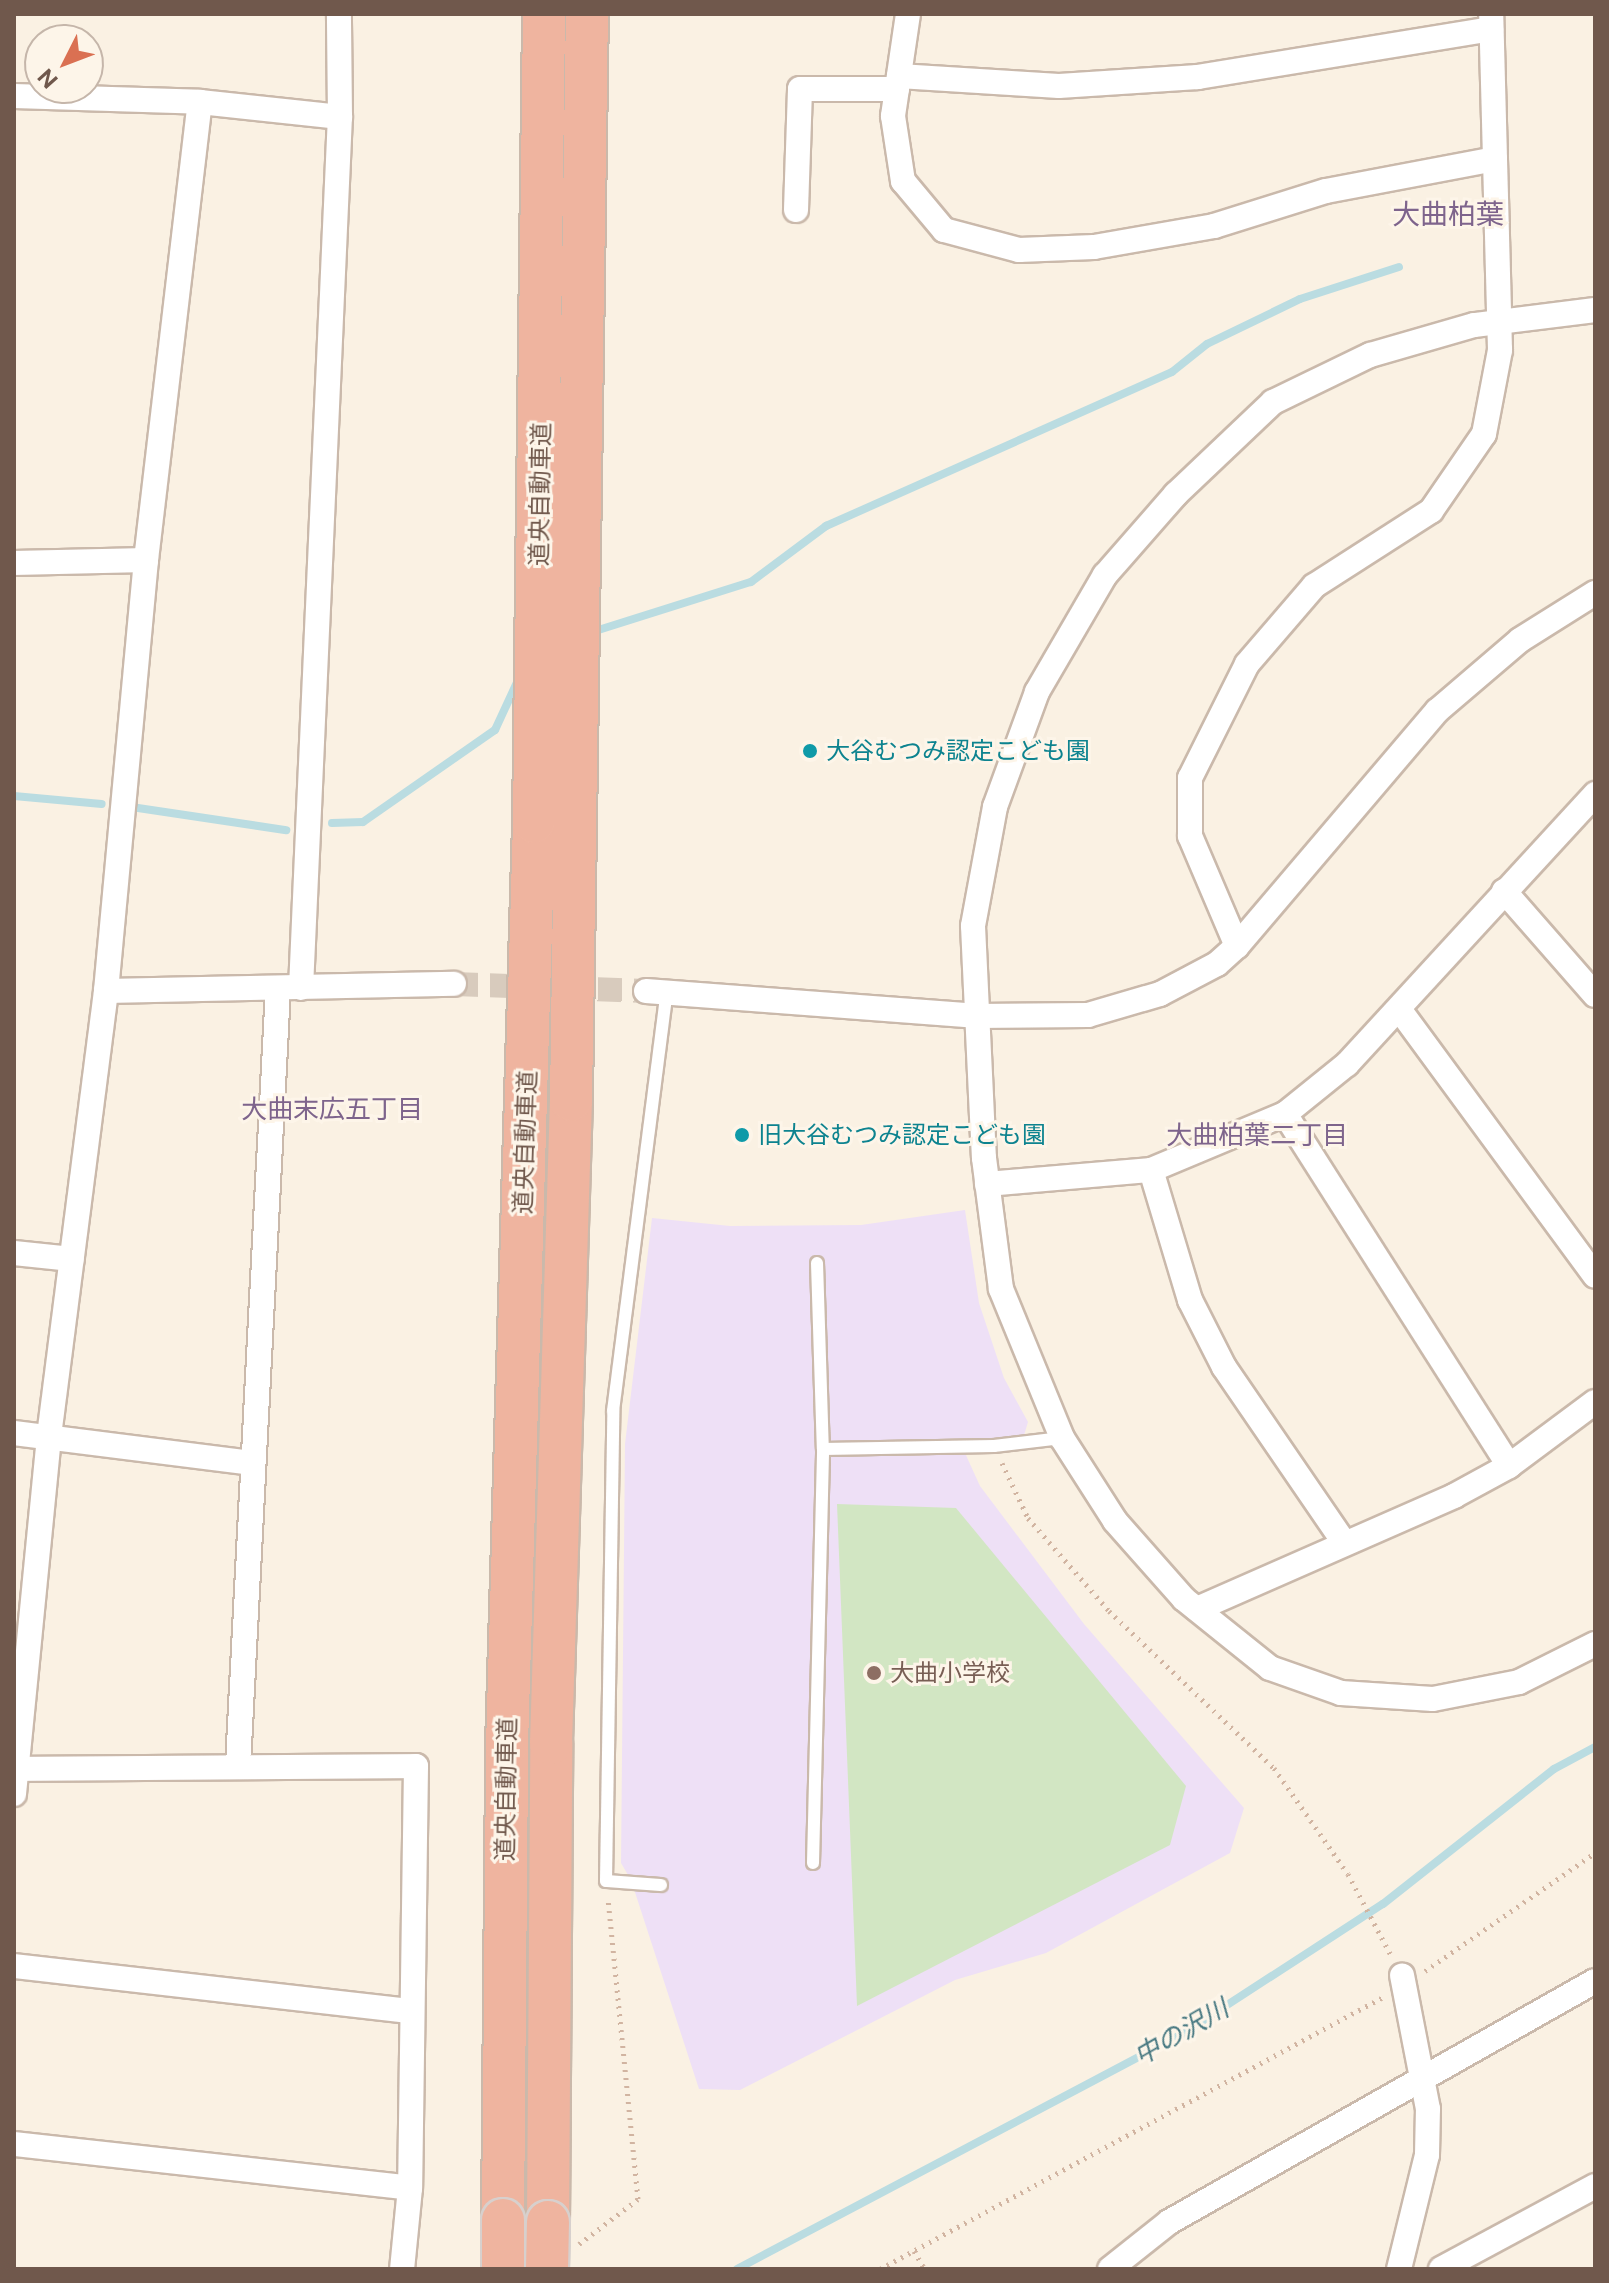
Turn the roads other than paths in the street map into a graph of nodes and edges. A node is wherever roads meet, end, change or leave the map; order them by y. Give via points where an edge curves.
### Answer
1 (339, 14) edge
2 (544, 14) edge
3 (587, 14) edge
4 (908, 14) edge
5 (1491, 22) edge
6 (898, 83) junction
7 (14, 96) edge
8 (200, 102) junction
9 (340, 117) junction
10 (1495, 159) junction
11 (796, 210) dead end
12 (1595, 310) edge
13 (1498, 320) junction
14 (146, 560) junction
15 (14, 563) edge
16 (1595, 593) edge
17 (1595, 794) edge
18 (1504, 891) junction
19 (1237, 946) junction
20 (454, 984) tunnel mouth
21 (290, 988) junction
22 (106, 991) junction
23 (656, 992) joint
24 (1595, 995) edge
25 (1399, 1009) junction
26 (975, 1016) junction
27 (1285, 1114) junction
28 (1151, 1170) junction
29 (987, 1184) junction
30 (14, 1253) edge
31 (72, 1259) junction
32 (817, 1263) dead end
33 (1595, 1276) edge
34 (1595, 1402) edge
35 (14, 1433) edge
36 (49, 1436) junction
37 (1062, 1438) junction
38 (823, 1449) junction
39 (253, 1463) junction
40 (1509, 1466) junction
41 (1344, 1542) junction
42 (22, 1607) edge
43 (1197, 1609) junction
44 (1595, 1644) edge
45 (238, 1765) junction
46 (15, 1782) edge
47 (14, 1794) edge
48 (813, 1863) dead end
49 (661, 1885) dead end
50 (14, 1966) edge
51 (1403, 1980) road end
52 (1595, 1981) edge
53 (410, 2011) junction
54 (1425, 2076) junction
55 (14, 2144) edge
56 (1595, 2186) edge
57 (410, 2188) junction
58 (556, 2246) edge
59 (402, 2269) edge
60 (503, 2269) edge
61 (1110, 2269) edge
62 (1399, 2269) edge
63 (1441, 2269) edge

1 - 9 street
2 - 60 highway, 道央自動車道, bridge via 538,609 507,1745
3 - 58 highway, 道央自動車道 via 571,1100 551,1728
4 - 6 street
5 - 6 street via 1198,77 1059,86
5 - 10 street
6 - 10 street via 893,116 903,181 944,230 1019,250 1094,247 1214,226 1326,191
6 - 11 street via 800,89
7 - 8 street
8 - 9 street
8 - 14 street
9 - 21 street
10 - 13 street
12 - 13 street
13 - 19 street via 1500,350 1484,434 1431,511 1314,586 1247,664 1190,778 1190,836
13 - 26 street via 1370,355 1273,402 1176,494 1105,575 1037,692 995,807 973,926
14 - 15 street
14 - 22 street
16 - 19 street via 1520,640 1437,711
17 - 18 street
18 - 24 street
18 - 25 street
19 - 26 street via 1217,964 1160,994 1088,1015
20 - 21 street
21 - 22 street
21 - 39 street
22 - 31 street
23 - 26 street
23 - 49 lane via 613,1411 606,1881
25 - 27 street via 1347,1064
25 - 33 street
26 - 29 street
27 - 28 street
27 - 40 street
28 - 29 street
28 - 41 street via 1190,1300 1224,1367
29 - 37 street via 1001,1289
30 - 31 street
31 - 36 street
32 - 38 lane
34 - 40 street
35 - 36 street
36 - 39 street
36 - 42 street
37 - 38 lane via 994,1446
37 - 43 street via 1115,1521
38 - 48 lane
39 - 45 street
40 - 41 street
41 - 43 street
42 - 46 street
43 - 44 street via 1270,1668 1341,1693 1433,1699 1519,1682
45 - 46 street
45 - 53 street via 416,1766
46 - 47 street
50 - 53 street
51 - 54 street
52 - 54 street
53 - 57 street
54 - 61 street via 1169,2222
54 - 62 street via 1427,2155
55 - 57 street
56 - 63 street
57 - 59 street

